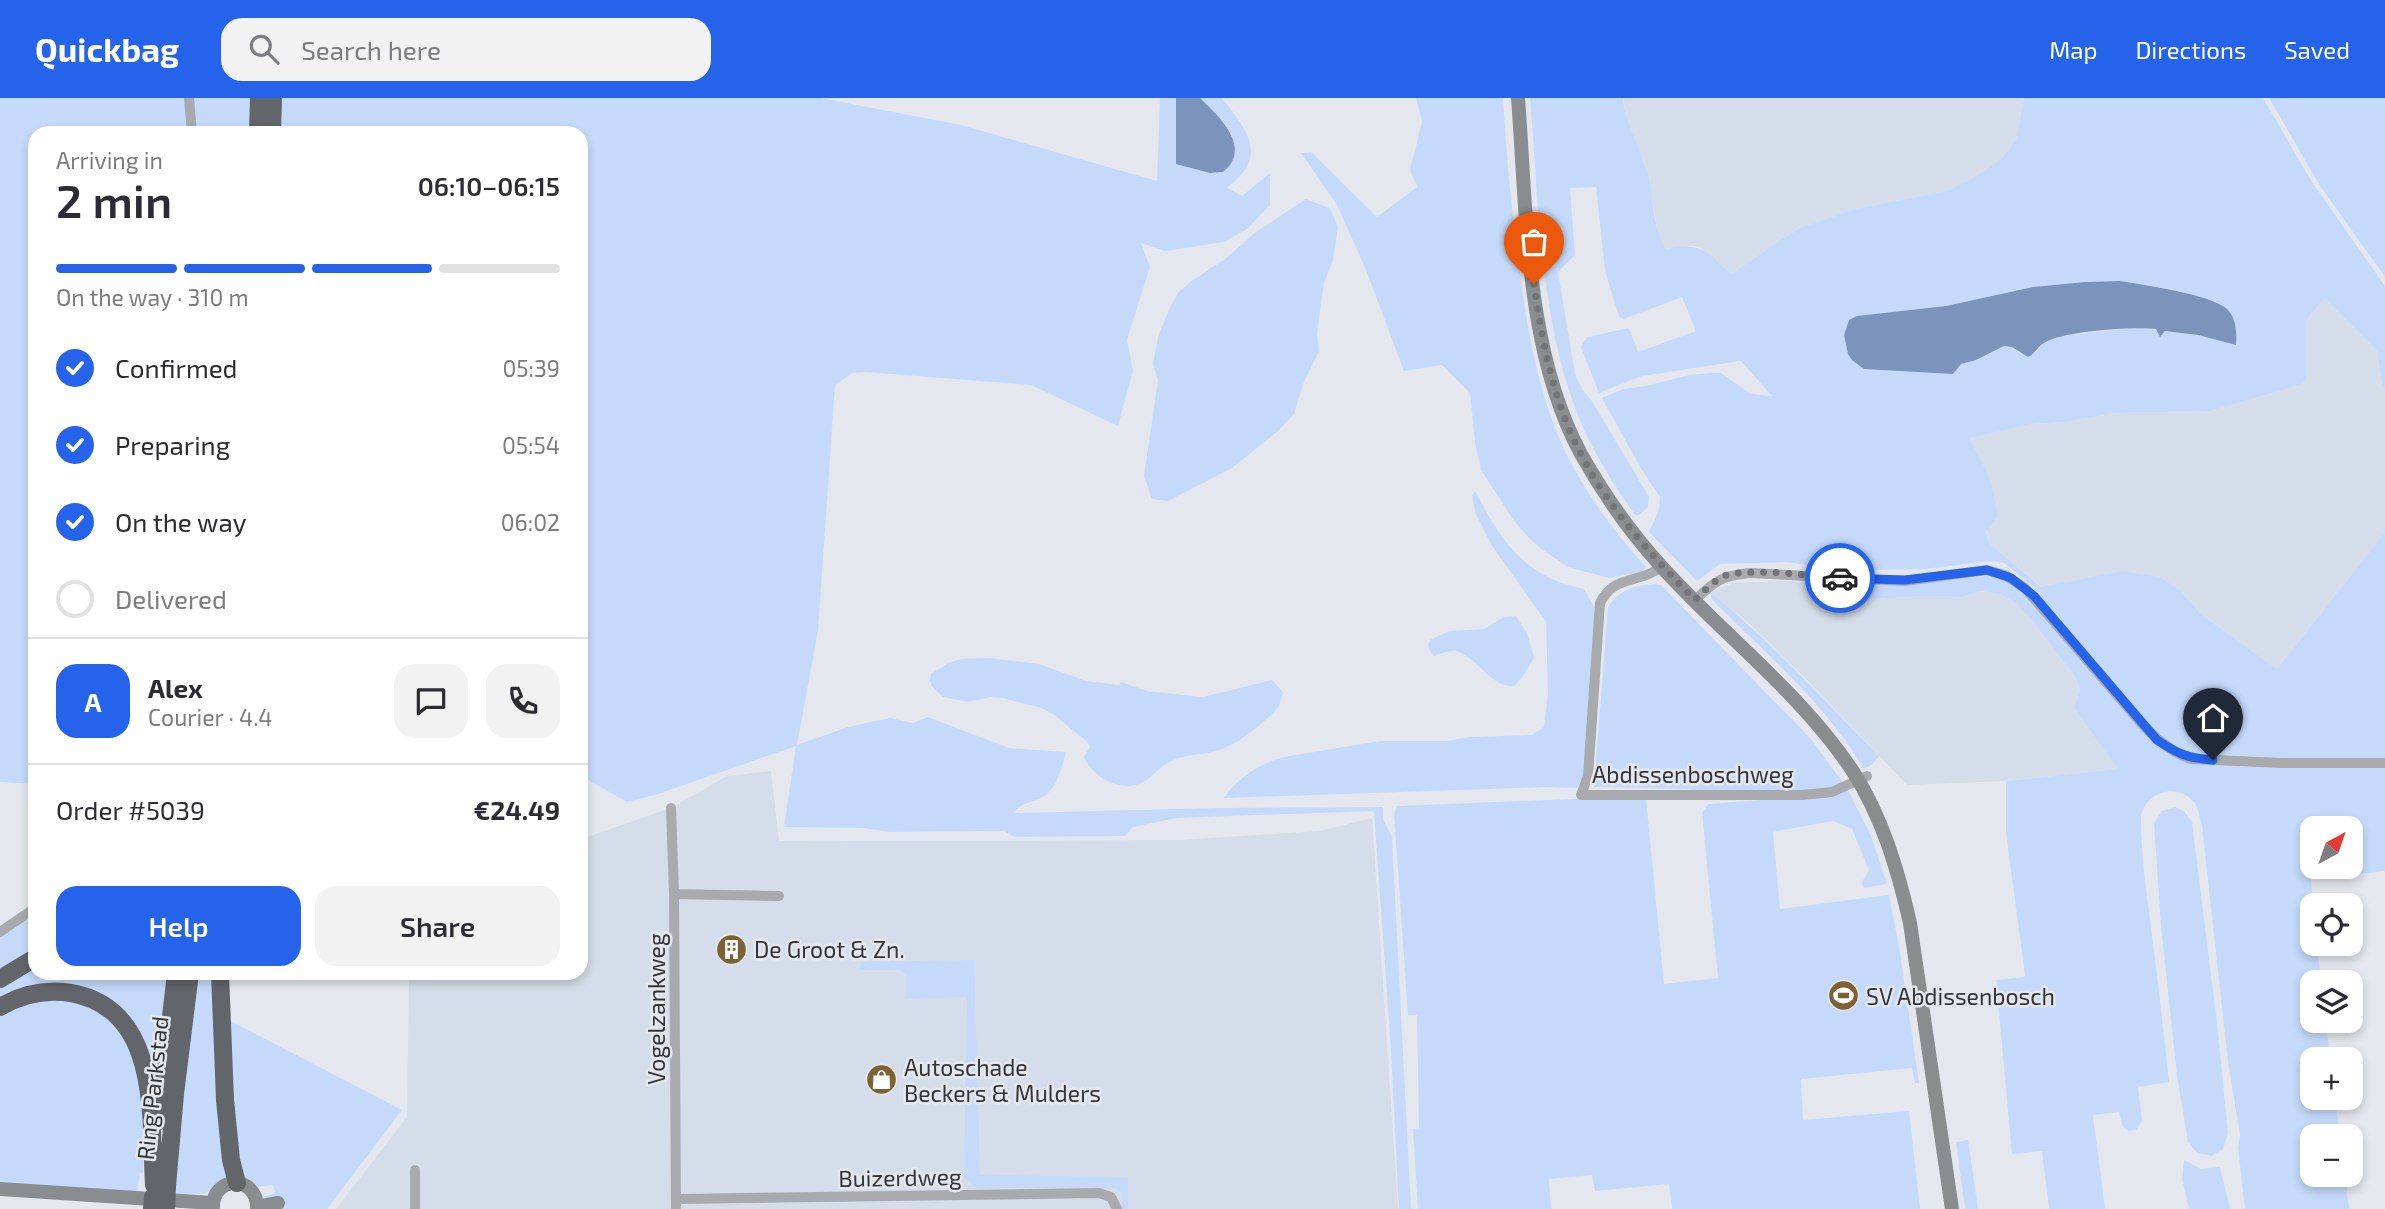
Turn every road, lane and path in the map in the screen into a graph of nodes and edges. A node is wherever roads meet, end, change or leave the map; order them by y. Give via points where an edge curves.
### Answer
1 (189, 98) edge
2 (259, 98) edge
3 (273, 98) edge
4 (1518, 98) edge
5 (191, 126) edge
6 (258, 126) edge
7 (272, 126) edge
8 (1662, 566) junction
9 (1695, 600) junction
10 (2385, 763) edge
11 (1862, 778) junction
12 (671, 808) dead end
13 (674, 894) junction
14 (779, 896) dead end
15 (28, 913) edge
16 (0, 932) edge
17 (28, 962) edge
18 (0, 979) edge
19 (176, 980) edge
20 (189, 980) edge
21 (220, 980) edge
22 (0, 1007) edge
23 (415, 1170) dead end
24 (237, 1183) junction
25 (161, 1186) junction
26 (0, 1189) edge
27 (278, 1203) dead end
28 (676, 1204) edge
29 (212, 1206) edge
30 (257, 1208) edge
31 (152, 1209) edge
32 (166, 1209) edge
33 (415, 1209) edge
34 (1117, 1209) edge
35 (1952, 1209) edge

1 - 5 street
2 - 6 highway
3 - 7 highway
4 - 8 street via 1531,262 1540,327 1557,394 1594,476 1619,515
8 - 9 street
8 - 11 street, Abdissenboschweg via 1654,573 1617,583 1600,603 1588,776 1581,794 1801,795 1832,792
9 - 10 street via 1730,575 1751,573 1905,580 1996,572 2025,588 2142,724 2177,754 2191,759 2282,763
9 - 11 street via 1794,699
11 - 35 street via 1905,901
12 - 13 street, Vogelzankweg
13 - 14 street
13 - 28 street, Vogelzankweg
15 - 16 street
17 - 18 highway
19 - 25 highway, Ring Parkstad
20 - 25 highway, Ring Parkstad
21 - 24 highway via 226,1110
22 - 25 highway via 30,994 61,992 90,999 119,1018 136,1041 146,1071
23 - 33 street
24 - 29 street via 219,1189
24 - 30 street via 253,1191
25 - 31 highway, Ring Parkstad, bridge
25 - 32 highway, Ring Parkstad, bridge
26 - 29 street
27 - 30 street
28 - 34 street, Buizerdweg via 1099,1193 1111,1197

